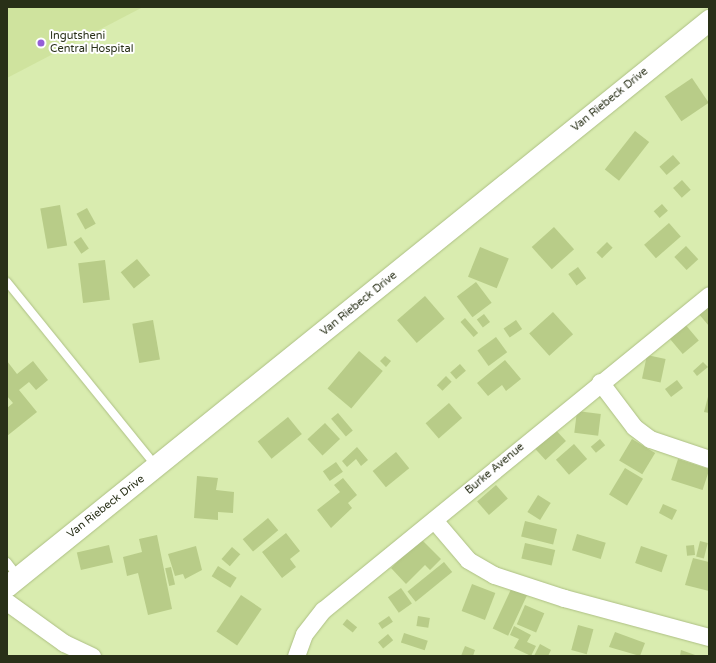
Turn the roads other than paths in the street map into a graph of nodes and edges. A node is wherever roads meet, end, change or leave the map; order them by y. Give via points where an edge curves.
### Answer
1 (709, 20) edge
2 (7, 282) edge
3 (709, 295) edge
4 (600, 382) junction
5 (709, 459) edge
6 (157, 468) junction
7 (434, 520) junction
8 (11, 575) edge
9 (7, 602) edge
10 (709, 637) edge
11 (92, 656) edge
12 (296, 656) edge

1 - 6 street, Van Riebeck Drive
2 - 6 lane
3 - 4 street, Burke Avenue
4 - 5 street via 634,427 650,440
4 - 7 street, Burke Avenue
6 - 8 street, Van Riebeck Drive
7 - 10 street via 468,560 494,575 564,598
7 - 12 street, Burke Avenue via 323,610 304,634
9 - 11 street via 64,643

